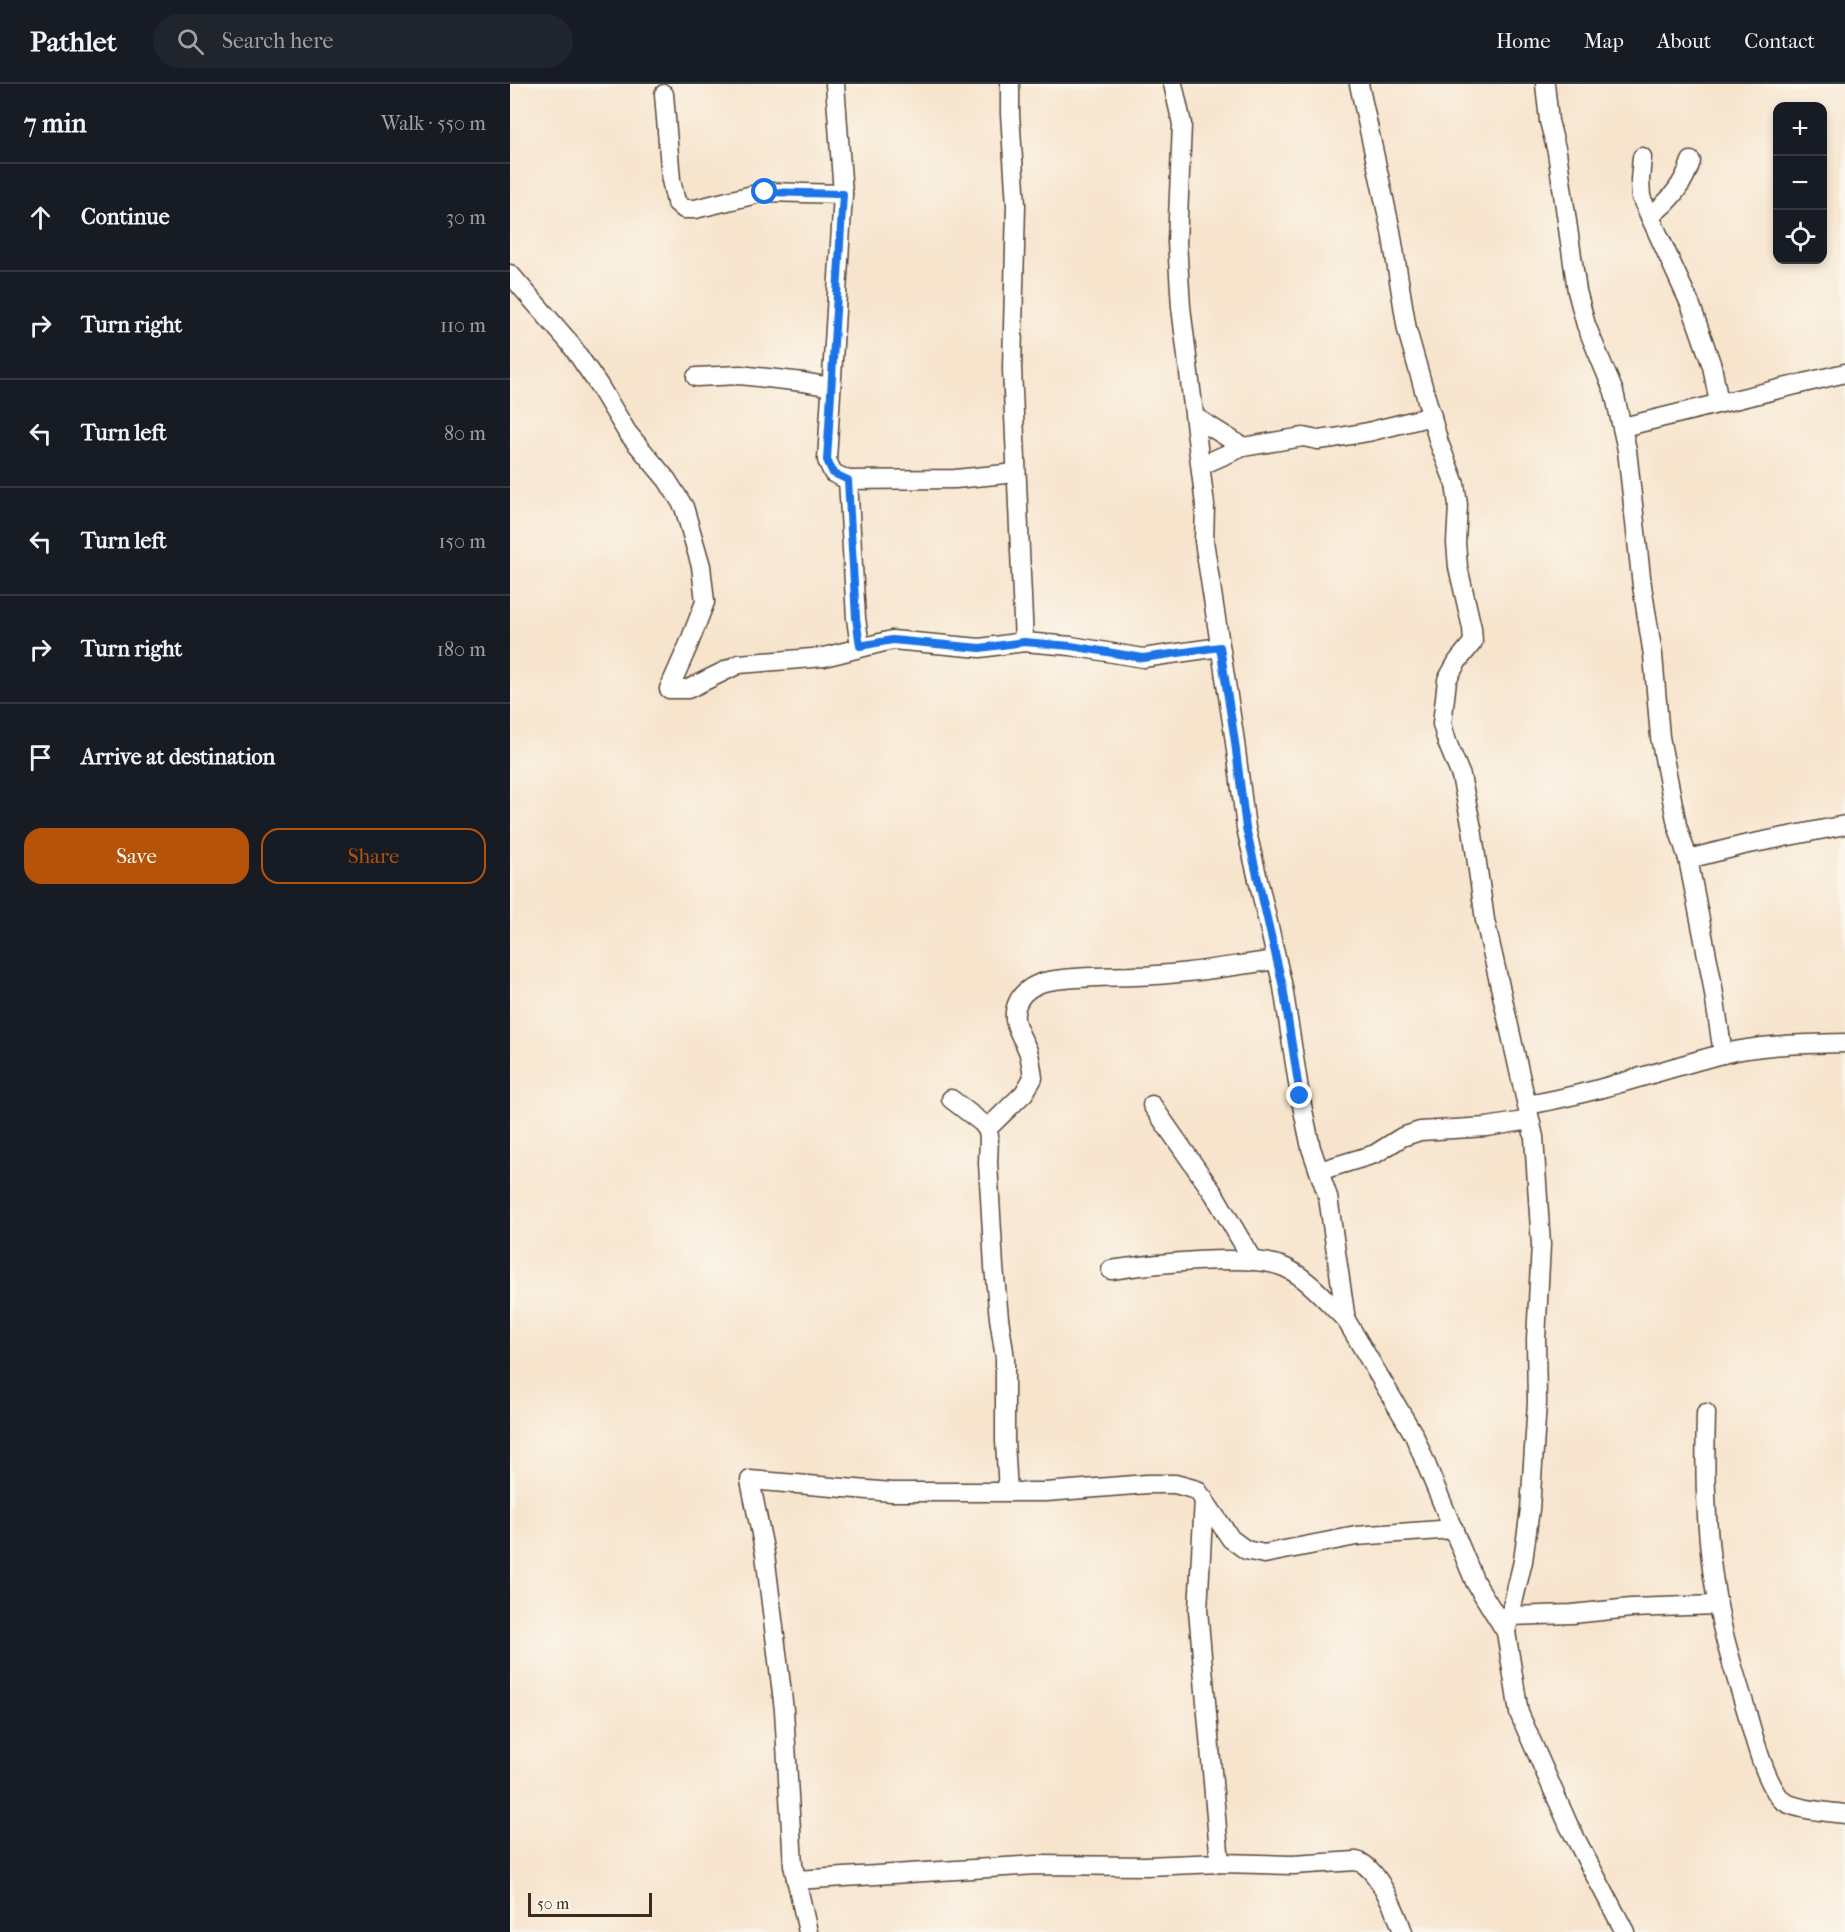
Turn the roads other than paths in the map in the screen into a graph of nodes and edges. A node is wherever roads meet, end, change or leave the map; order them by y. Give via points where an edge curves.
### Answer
1 (835, 84) edge
2 (1010, 84) edge
3 (1173, 84) edge
4 (1359, 84) edge
5 (1545, 84) edge
6 (664, 94) dead end
7 (1642, 156) dead end
8 (1691, 161) dead end
9 (843, 194) junction
10 (1650, 216) junction
11 (510, 274) edge
12 (1845, 373) edge
13 (696, 377) dead end
14 (831, 387) junction
15 (1719, 403) junction
16 (1432, 416) junction
17 (1195, 417) junction
18 (1623, 427) junction
19 (1243, 447) junction
20 (1202, 465) junction
21 (1016, 473) junction
22 (848, 480) junction
23 (1024, 642) junction
24 (860, 646) junction
25 (1220, 647) junction
26 (1845, 825) edge
27 (1688, 859) junction
28 (1276, 960) junction
29 (1845, 1043) edge
30 (1723, 1054) junction
31 (951, 1099) dead end
32 (1152, 1105) dead end
33 (1528, 1113) junction
34 (987, 1129) junction
35 (1319, 1171) junction
36 (1253, 1261) junction
37 (1111, 1270) dead end
38 (1346, 1320) junction
39 (1706, 1413) dead end
40 (1008, 1492) junction
41 (1203, 1499) junction
42 (1454, 1529) junction
43 (1717, 1605) junction
44 (1508, 1624) junction
45 (1845, 1814) edge
46 (1220, 1863) junction
47 (796, 1880) junction
48 (808, 1932) edge
49 (1403, 1932) edge
50 (1625, 1932) edge

1 - 9 street
2 - 21 street via 1016,205 1012,369
3 - 17 street via 1182,124 1176,242
4 - 16 street via 1391,231 1407,330
5 - 18 street via 1577,291
6 - 9 street via 671,180 676,202 684,209 765,192
7 - 10 street via 1641,196
8 - 10 street via 1687,177 1668,203
9 - 14 street
10 - 15 street via 1691,306 1712,366
11 - 24 street via 569,342 627,432 684,507 701,566 705,602 669,689 688,689 739,664 824,657
12 - 15 street
13 - 14 street via 740,375
14 - 22 street via 827,460 833,473
15 - 18 street
16 - 19 street via 1334,438 1318,440 1303,436
16 - 33 street via 1455,484 1458,567 1473,642 1447,680 1443,724 1461,777 1485,920
17 - 19 street
17 - 20 street
18 - 27 street via 1660,737 1677,825
19 - 20 street
20 - 25 street via 1204,541
21 - 22 street via 955,479
21 - 23 street
22 - 24 street
23 - 24 street via 980,648 892,640
23 - 25 street via 1143,658
25 - 28 street via 1246,828
26 - 27 street
27 - 30 street
28 - 34 street via 1034,986 1024,993 1014,1015 1033,1078 1024,1093
28 - 35 street via 1300,1096
29 - 30 street via 1803,1043
30 - 33 street
31 - 34 street
32 - 36 street via 1214,1194
33 - 35 street via 1486,1127 1420,1131 1375,1154
33 - 44 street via 1534,1137 1541,1245 1537,1403 1530,1509 1523,1562
34 - 40 street via 994,1267 1005,1358
35 - 38 street via 1328,1197
36 - 37 street
36 - 38 street via 1284,1267 1298,1275
38 - 42 street via 1414,1435
39 - 43 street via 1705,1483
40 - 41 street via 1174,1484 1197,1490
40 - 47 street via 892,1492 750,1480 765,1554 784,1710
41 - 42 street via 1231,1539 1246,1550 1264,1554 1356,1536
41 - 46 street via 1198,1610
42 - 44 street via 1475,1582
43 - 44 street via 1631,1608
43 - 45 street via 1753,1734 1781,1799 1800,1807
44 - 50 street via 1519,1713 1569,1826
46 - 47 street via 1036,1865
46 - 49 street via 1363,1862 1396,1912
47 - 48 street

